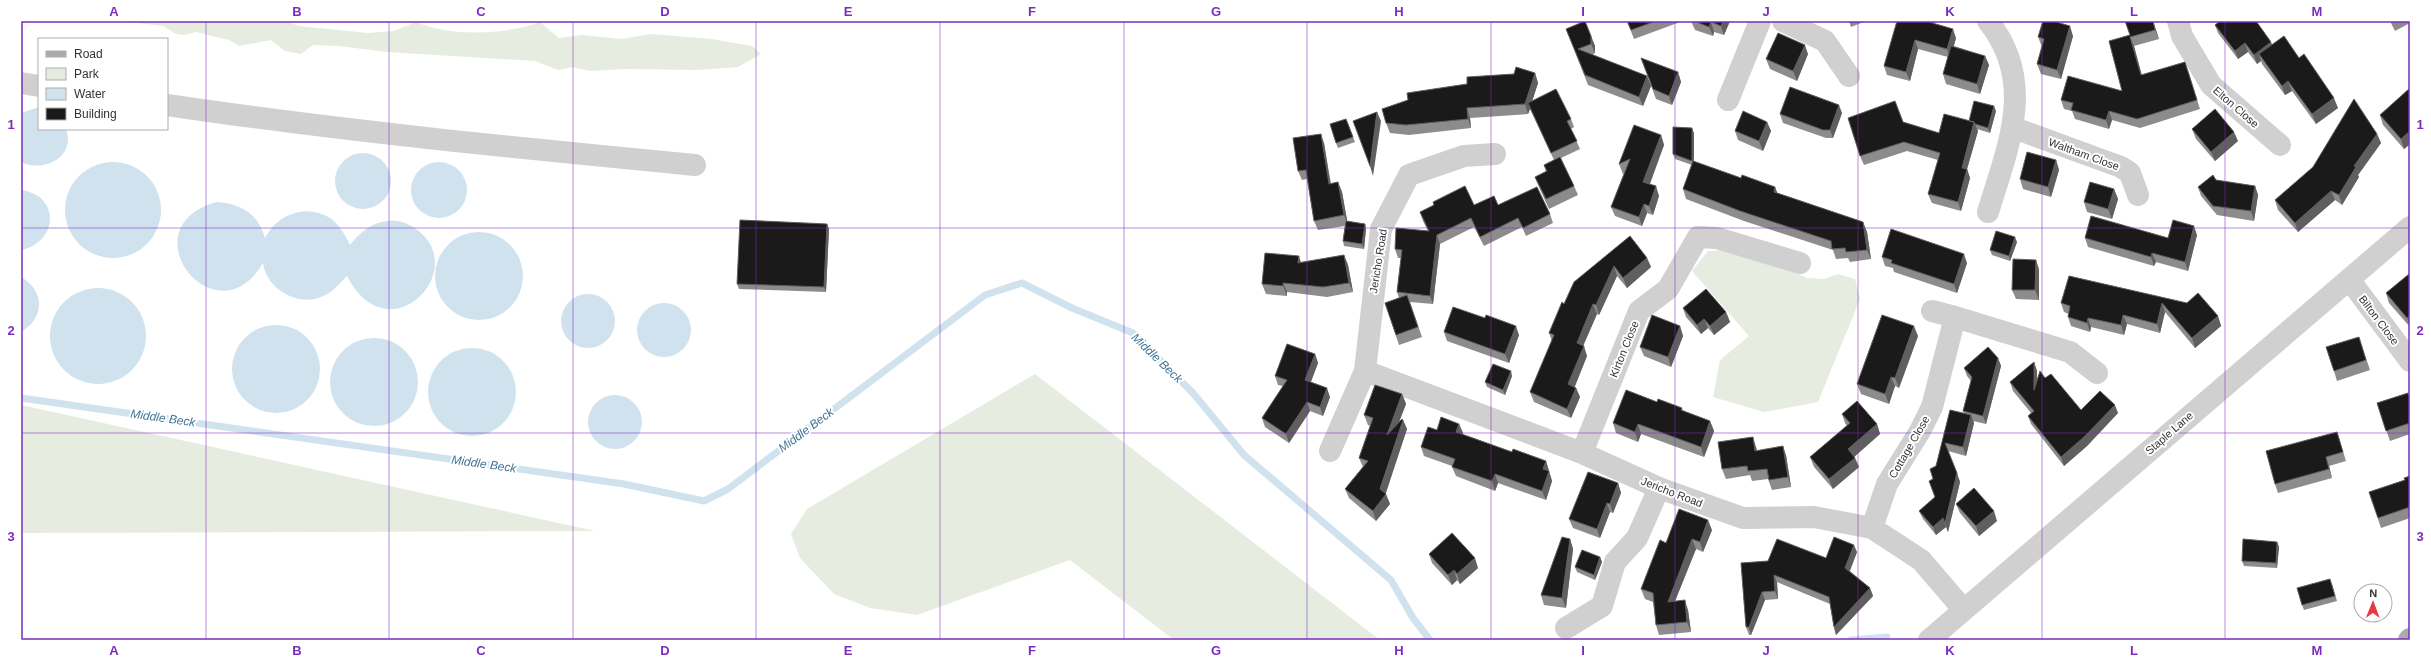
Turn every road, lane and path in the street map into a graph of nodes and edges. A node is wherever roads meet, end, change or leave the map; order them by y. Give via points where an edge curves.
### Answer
1 (1760, 21) edge
2 (1783, 21) edge
3 (1988, 21) edge
4 (2178, 21) edge
5 (1849, 76) dead end
6 (21, 83) edge
7 (38, 86) edge
8 (1728, 100) dead end
9 (168, 105) edge
10 (2014, 128) junction
11 (2280, 145) dead end
12 (1496, 154) dead end
13 (695, 165) dead end
14 (2138, 195) dead end
15 (1988, 212) dead end
16 (2410, 227) edge
17 (1800, 263) dead end
18 (2349, 279) junction
19 (1932, 312) dead end
20 (1955, 317) junction
21 (2410, 361) edge
22 (1366, 371) junction
23 (2097, 373) dead end
24 (1330, 451) dead end
25 (1582, 453) junction
26 (1659, 488) junction
27 (1872, 528) junction
28 (1963, 609) junction
29 (1566, 628) dead end
30 (1929, 640) edge

1 - 8 street
2 - 5 street via 1825,41
3 - 10 street via 1997,32 2011,59 2016,94
4 - 11 street, Elton Close via 2182,36 2211,85
6 - 7 street
9 - 13 street via 332,128
10 - 14 street, Waltham Close via 2121,167 2130,173
10 - 15 street
12 - 22 street, Jericho Road via 1464,156 1409,175 1381,229
16 - 18 street, Staple Lane
17 - 25 street, Kirton Close via 1716,238 1698,237 1668,289 1639,311
18 - 21 street, Bilton Close
18 - 28 street, Staple Lane
19 - 20 street
20 - 23 street via 2070,352
20 - 27 street, Cottage Close via 1932,407 1887,484
22 - 24 street, Jericho Road
22 - 25 street, Jericho Road
25 - 26 street, Jericho Road
26 - 27 street, Jericho Road via 1743,518 1814,517
26 - 29 street via 1637,538 1616,562 1602,606
27 - 28 street, Jericho Road via 1921,560
28 - 30 street, Staple Lane

